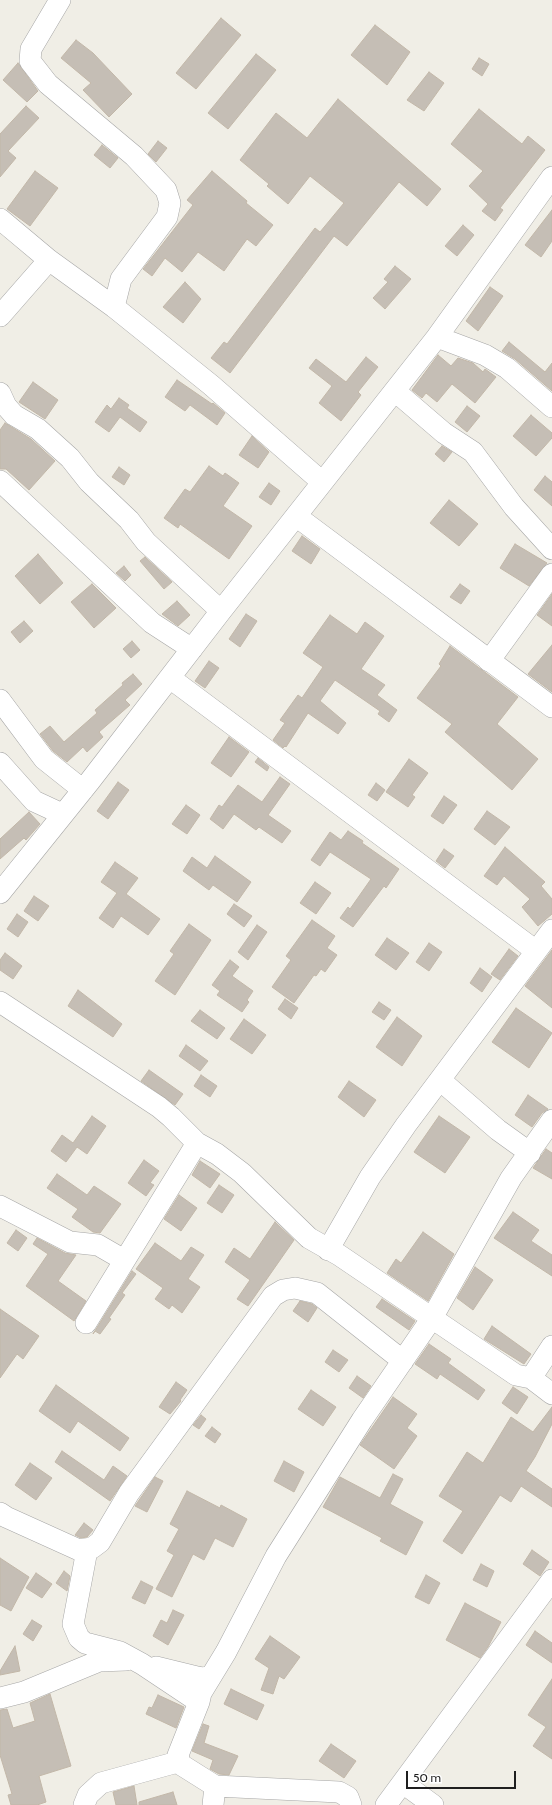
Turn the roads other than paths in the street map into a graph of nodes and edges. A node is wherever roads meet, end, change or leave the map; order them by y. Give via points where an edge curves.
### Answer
1 (60, 0) edge
2 (552, 177) edge
3 (3, 228) edge
4 (49, 260) junction
5 (114, 307) junction
6 (0, 316) edge
7 (437, 337) junction
8 (395, 391) junction
9 (0, 393) edge
10 (552, 407) edge
11 (0, 481) edge
12 (322, 482) junction
13 (296, 516) junction
14 (552, 549) edge
15 (552, 574) edge
16 (221, 611) junction
17 (192, 649) junction
18 (489, 660) junction
19 (170, 678) junction
20 (0, 700) edge
21 (552, 707) edge
22 (0, 763) edge
23 (83, 790) junction
24 (62, 814) junction
25 (0, 893) edge
26 (552, 930) edge
27 (536, 951) junction
28 (0, 1002) edge
29 (440, 1080) junction
30 (552, 1120) edge
31 (196, 1142) junction
32 (530, 1153) junction
33 (0, 1206) edge
34 (328, 1250) junction
35 (124, 1260) junction
36 (432, 1318) junction
37 (86, 1323) dead end
38 (552, 1346) edge
39 (403, 1361) junction
40 (531, 1378) junction
41 (552, 1394) edge
42 (0, 1513) edge
43 (87, 1550) junction
44 (552, 1580) edge
45 (142, 1664) junction
46 (210, 1677) junction
47 (0, 1698) edge
48 (199, 1702) junction
49 (180, 1764) junction
50 (404, 1782) junction
51 (214, 1795) edge
52 (84, 1805) edge
53 (351, 1805) edge
54 (386, 1805) edge
55 (434, 1805) edge

1 - 5 street via 31,49 30,61 48,84 134,156 166,190 170,203 166,217 121,279
2 - 7 street
3 - 4 street
4 - 5 street
4 - 6 street
5 - 12 street via 212,385
7 - 8 street
7 - 10 street via 485,355 507,368
8 - 12 street
8 - 14 street via 444,433 473,452 514,507
9 - 16 street via 14,415 38,429 59,448 89,482 129,520 146,542
11 - 17 street via 141,613 162,631
12 - 13 street
13 - 16 street
13 - 18 street
15 - 18 street
16 - 17 street
17 - 19 street
18 - 21 street
19 - 23 street
19 - 27 street
20 - 23 street via 44,758
22 - 24 street via 34,801
23 - 24 street
24 - 25 street
26 - 27 street
27 - 29 street
28 - 31 street via 159,1108
29 - 32 street via 498,1130
29 - 34 street via 370,1177
30 - 32 street
31 - 34 street via 242,1173 297,1228
31 - 35 street
32 - 36 street via 511,1178
33 - 35 street via 70,1242 98,1246
34 - 36 street
35 - 37 street
36 - 39 street
36 - 40 street via 516,1375
38 - 40 street
39 - 43 street via 317,1293 295,1288 283,1290 273,1296 129,1493 100,1542
39 - 46 street via 298,1519
40 - 41 street
42 - 43 street via 79,1550
43 - 45 street via 73,1624 75,1632 85,1643 120,1652
44 - 50 street
45 - 46 street via 201,1678
45 - 47 street via 128,1660 99,1661 24,1692
45 - 48 street
46 - 48 street
48 - 49 street via 178,1755
49 - 51 street
49 - 52 street via 169,1764 100,1783 88,1795
50 - 54 street
50 - 55 street
51 - 53 street via 339,1792 348,1797

